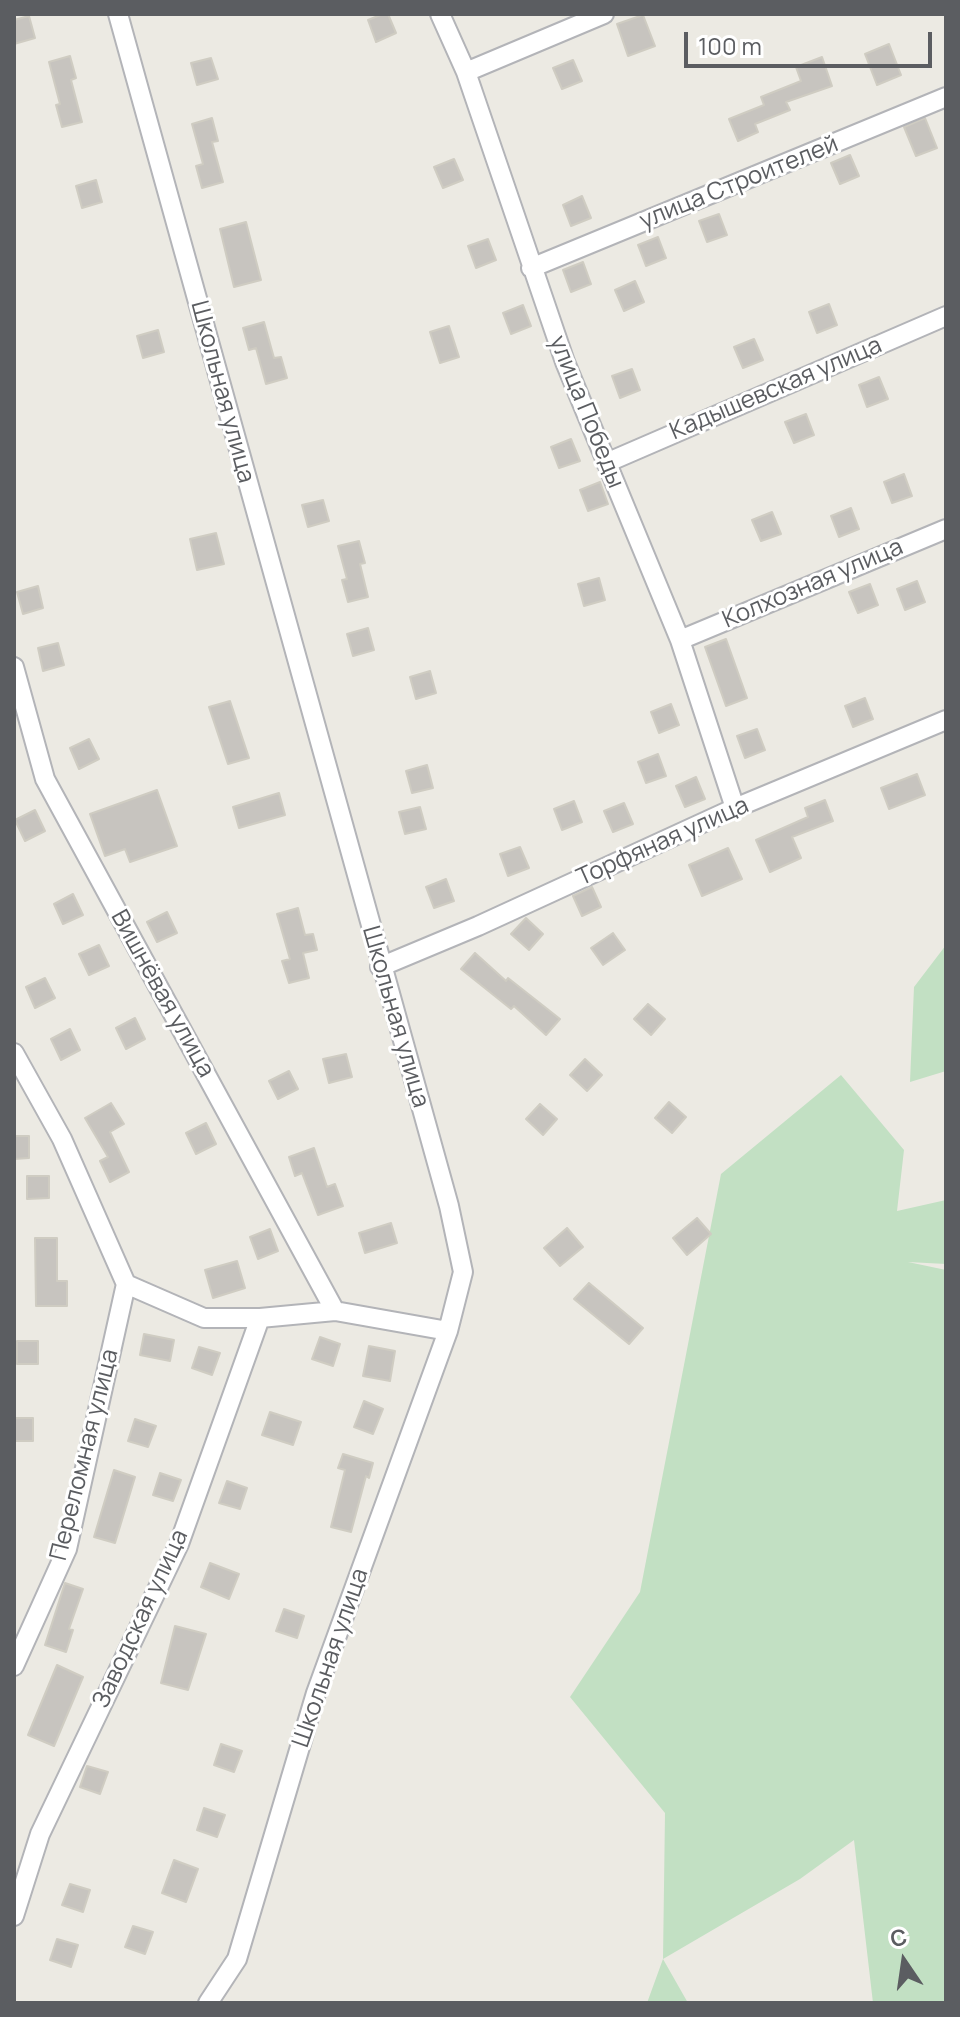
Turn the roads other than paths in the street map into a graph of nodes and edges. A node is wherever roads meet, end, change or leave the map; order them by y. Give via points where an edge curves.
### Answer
1 (118, 14) edge
2 (440, 14) edge
3 (604, 14) edge
4 (466, 72) junction
5 (946, 97) edge
6 (531, 268) junction
7 (946, 316) edge
8 (606, 463) junction
9 (946, 529) edge
10 (680, 640) junction
11 (14, 667) edge
12 (946, 720) edge
13 (735, 808) junction
14 (380, 967) junction
15 (14, 1053) edge
16 (126, 1284) junction
17 (335, 1311) junction
18 (260, 1318) junction
19 (448, 1331) junction
20 (14, 1666) edge
21 (14, 1916) edge
22 (208, 2003) edge

1 - 14 street, Школьная улица
2 - 4 street, улица Победы
3 - 4 street
4 - 6 street, улица Победы
5 - 6 street, улица Строителей
6 - 8 street, улица Победы
7 - 8 street, Кадышевская улица
8 - 10 street, улица Победы
9 - 10 street, Колхозная улица
10 - 13 street, улица Победы
11 - 17 street, Вишнёвая улица via 45,779
12 - 13 street, Торфяная улица
13 - 14 street, Торфяная улица
14 - 19 street, Школьная улица via 463,1272
15 - 16 street via 62,1139
16 - 18 street via 204,1318
16 - 20 street, Переломная улица via 67,1549
17 - 18 street
17 - 19 street
18 - 21 street, Заводская улица via 179,1544 40,1834
19 - 22 street, Школьная улица via 316,1693 237,1959

